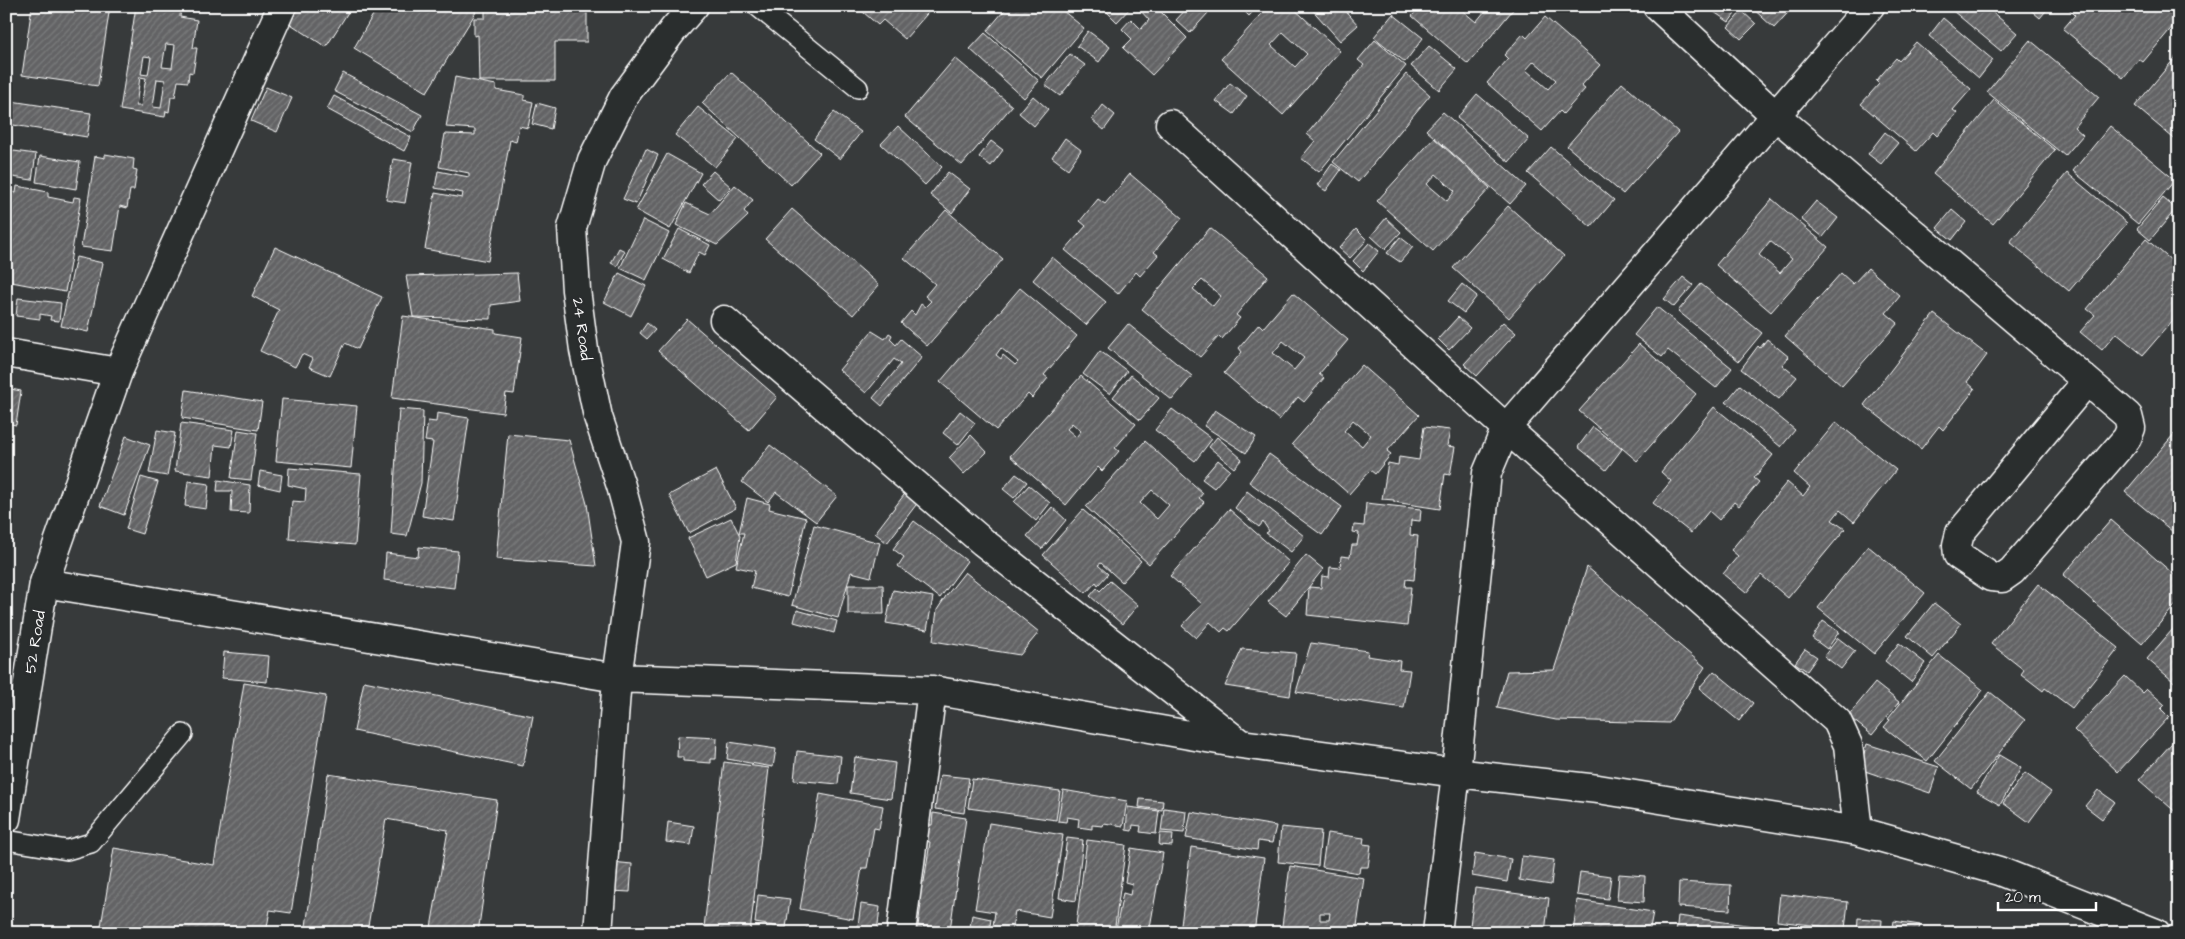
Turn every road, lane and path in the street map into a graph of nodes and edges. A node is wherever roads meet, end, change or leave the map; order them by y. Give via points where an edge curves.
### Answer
1 (282, 6) edge
2 (694, 6) edge
3 (757, 6) edge
4 (1657, 6) edge
5 (1870, 6) edge
6 (858, 88) dead end
7 (1775, 115) junction
8 (1170, 124) dead end
9 (724, 320) dead end
10 (6, 353) edge
11 (118, 372) junction
12 (2087, 381) junction
13 (1506, 428) junction
14 (44, 583) junction
15 (617, 678) junction
16 (932, 690) junction
17 (183, 734) dead end
18 (1241, 744) junction
19 (11, 759) edge
20 (1456, 773) junction
21 (6, 819) edge
22 (1858, 831) junction
23 (6, 840) edge
24 (598, 933) edge
25 (902, 933) edge
26 (1437, 933) edge
27 (2156, 933) edge

1 - 11 street, 52 Road
2 - 15 street, 24 Road via 624,96 592,160 572,228 576,290 586,360 598,418 636,542
3 - 6 lane
4 - 7 street
5 - 7 street
7 - 12 street
7 - 13 street
8 - 13 street
9 - 18 street via 983,542
10 - 11 street
11 - 14 street, 52 Road
12 - 12 street via 2128,416 2130,428 2127,438 2012,571 2002,578 1991,577 1958,555 1956,545 1960,533
13 - 20 street via 1487,473
13 - 22 street via 1837,721 1848,745
14 - 15 street
14 - 19 street, 52 Road
15 - 16 street
15 - 24 street, 24 Road
16 - 18 street
16 - 25 street
17 - 23 lane via 91,843 67,850
18 - 20 street
19 - 21 street, 52 Road
20 - 22 street via 1598,789
20 - 26 street
22 - 27 street via 1999,871

